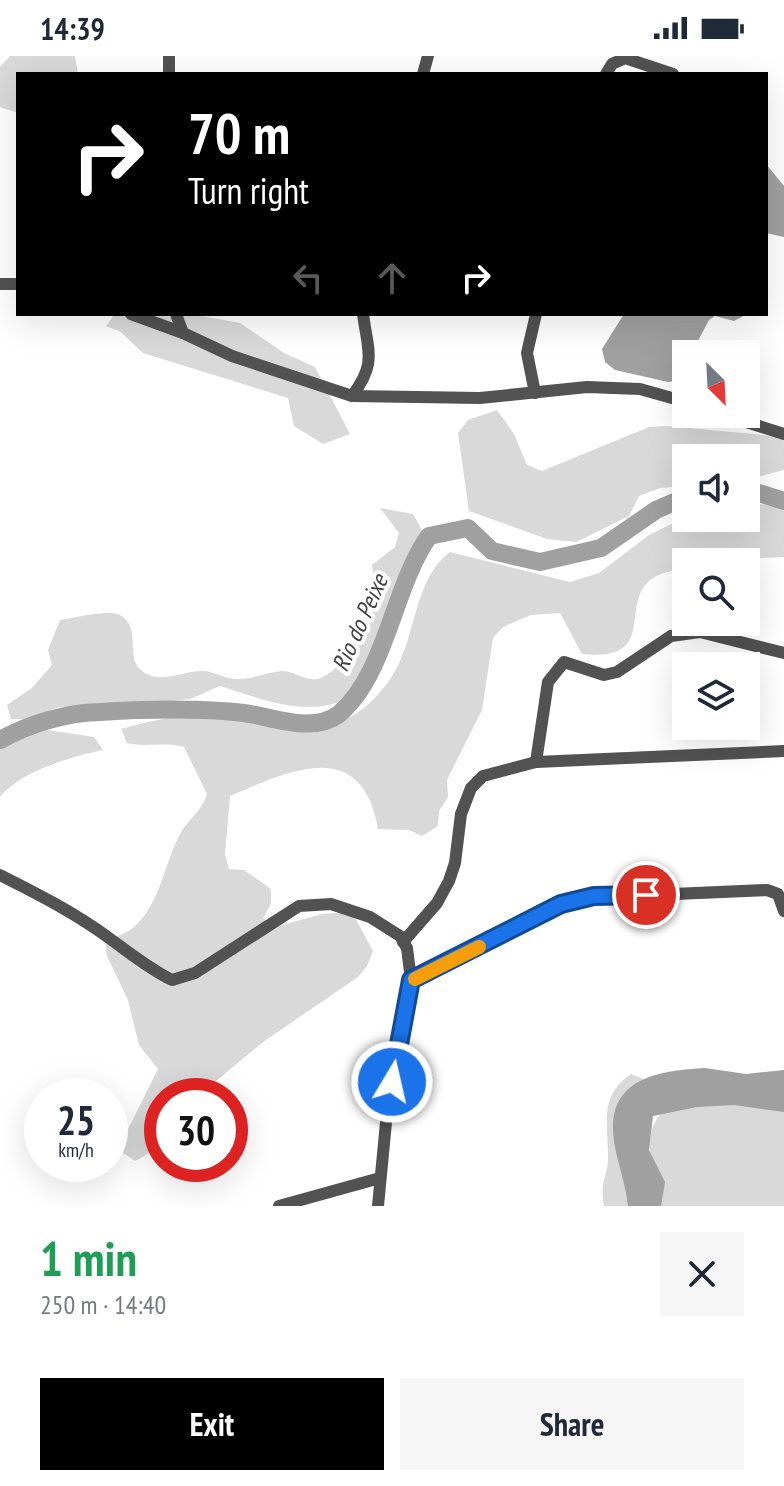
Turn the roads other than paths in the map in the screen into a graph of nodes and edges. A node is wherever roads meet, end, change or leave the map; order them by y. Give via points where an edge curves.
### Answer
1 (607, 72) edge
2 (667, 72) edge
3 (136, 316) edge
4 (177, 316) edge
5 (363, 316) edge
6 (536, 316) edge
7 (183, 333) junction
8 (535, 393) junction
9 (352, 396) junction
10 (672, 398) edge
11 (760, 426) edge
12 (784, 434) edge
13 (784, 653) edge
14 (784, 751) edge
15 (536, 762) junction
16 (0, 875) edge
17 (784, 911) edge
18 (403, 942) junction
19 (411, 980) junction
20 (380, 1178) junction
21 (279, 1206) edge
22 (378, 1206) edge

1 - 2 street via 625,58
3 - 7 street
4 - 7 street
5 - 9 street via 370,362
6 - 8 street via 527,353
7 - 9 street via 232,356
8 - 9 street via 480,398
8 - 10 street via 587,387 640,389
11 - 12 street
13 - 15 street via 700,632 671,636 604,675 564,662 548,682
14 - 15 street
15 - 18 street via 483,776 471,788 449,881
16 - 18 street via 47,898 172,980 195,973 299,906 317,902 370,917
17 - 19 street via 778,894 767,890 582,898
18 - 19 street
19 - 20 street
20 - 21 street
20 - 22 street

